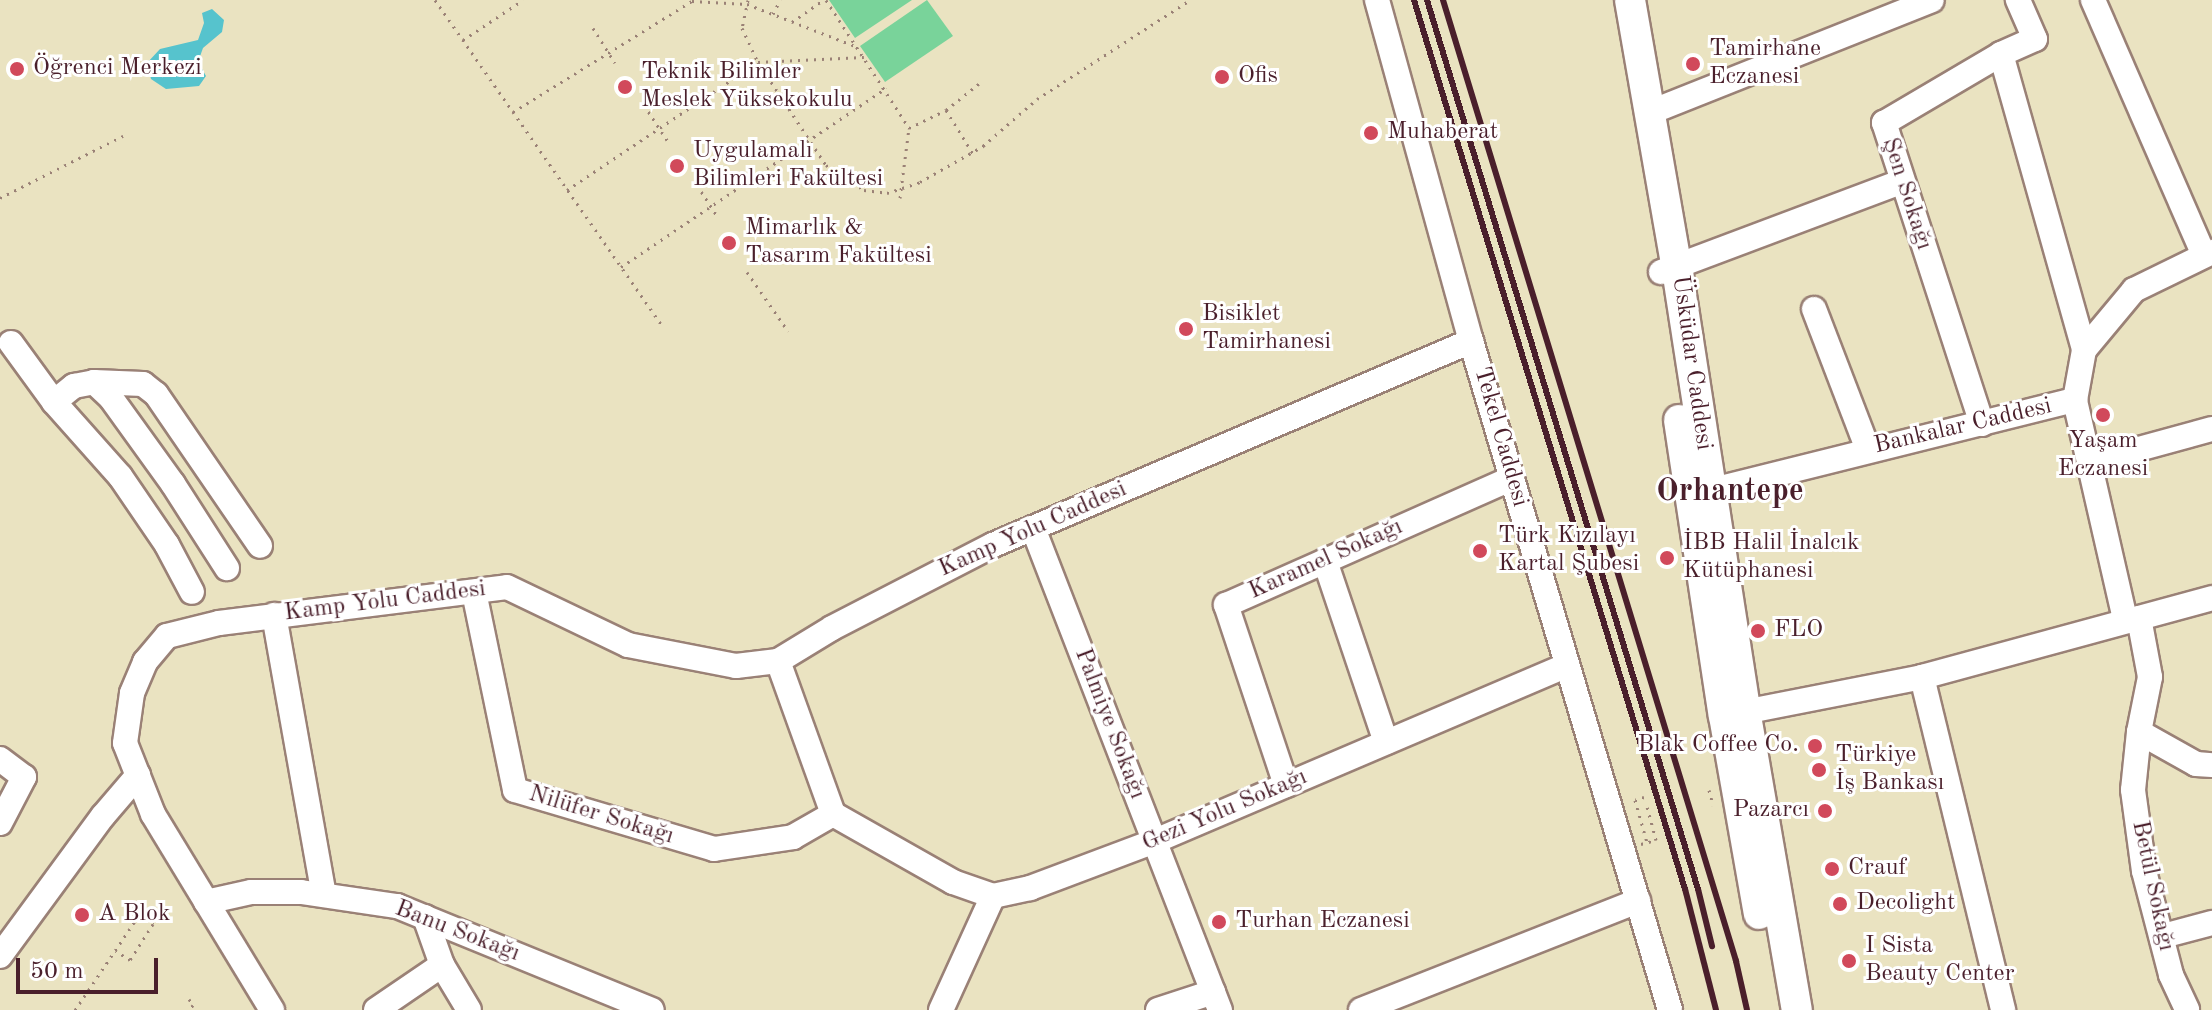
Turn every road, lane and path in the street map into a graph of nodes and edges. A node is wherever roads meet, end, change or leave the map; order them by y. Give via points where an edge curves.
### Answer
1 (435, 0) edge
2 (523, 0) edge
3 (780, 0) edge
4 (825, 0) edge
5 (1190, 0) edge
6 (1377, 0) edge
7 (1612, 0) edge
8 (1630, 0) edge
9 (1932, 0) edge
10 (2018, 0) edge
11 (2093, 0) edge
12 (747, 2) edge
13 (773, 14) junction
14 (792, 22) junction
15 (593, 28) dead end
16 (463, 40) junction
17 (858, 47) junction
18 (608, 53) junction
19 (2001, 54) junction
20 (864, 57) junction
21 (758, 62) junction
22 (615, 63) dead end
23 (981, 82) dead end
24 (886, 88) junction
25 (644, 105) dead end
26 (946, 110) junction
27 (1651, 112) junction
28 (513, 113) junction
29 (909, 128) junction
30 (659, 129) junction
31 (123, 136) dead end
32 (667, 140) dead end
33 (809, 140) junction
34 (974, 154) junction
35 (1901, 182) junction
36 (697, 185) dead end
37 (902, 188) junction
38 (566, 191) junction
39 (0, 198) edge
40 (900, 198) dead end
41 (711, 206) junction
42 (718, 217) dead end
43 (2208, 254) edge
44 (620, 268) junction
45 (1669, 270) junction
46 (747, 272) dead end
47 (1814, 309) dead end
48 (662, 326) dead end
49 (788, 331) dead end
50 (1471, 341) junction
51 (11, 343) dead end
52 (2084, 350) junction
53 (94, 382) junction
54 (2075, 400) junction
55 (54, 402) junction
56 (1982, 424) junction
57 (2212, 429) edge
58 (1868, 450) junction
59 (2091, 462) junction
60 (1512, 478) junction
61 (1699, 494) junction
62 (1033, 528) junction
63 (260, 546) dead end
64 (1325, 561) junction
65 (227, 568) dead end
66 (192, 592) dead end
67 (474, 592) junction
68 (2212, 598) edge
69 (274, 615) junction
70 (2132, 618) junction
71 (778, 661) junction
72 (1567, 665) junction
73 (1922, 677) junction
74 (1734, 713) junction
75 (2139, 732) junction
76 (1386, 742) junction
77 (0, 759) edge
78 (2212, 765) edge
79 (138, 775) junction
80 (1286, 785) junction
81 (1644, 797) dead end
82 (1647, 807) dead end
83 (833, 814) junction
84 (0, 823) edge
85 (1656, 840) dead end
86 (1155, 841) junction
87 (1647, 842) dead end
88 (324, 895) junction
89 (993, 896) junction
90 (1638, 901) junction
91 (206, 902) junction
92 (425, 917) junction
93 (2212, 923) edge
94 (2163, 936) junction
95 (116, 951) junction
96 (0, 956) edge
97 (442, 965) junction
98 (189, 999) dead end
99 (1216, 1001) edge
100 (75, 1010) edge
101 (189, 1010) edge
102 (272, 1010) edge
103 (376, 1010) edge
104 (469, 1010) edge
105 (652, 1010) edge
106 (941, 1010) edge
107 (1158, 1010) edge
108 (1361, 1010) edge
109 (1670, 1010) edge
110 (1777, 1010) edge
111 (1797, 1010) edge
112 (2003, 1010) edge
113 (2187, 1010) edge

1 - 16 path
2 - 16 path
3 - 13 path
4 - 14 path
4 - 17 path
5 - 34 path via 1037,99
6 - 50 street, Tekel Caddesi
7 - 45 main road, Üsküdar Caddesi
8 - 27 main road, Üsküdar Caddesi
9 - 27 street
10 - 19 street, Şen Sokağı via 2035,39
11 - 43 street
12 - 13 path
12 - 18 path via 692,1
12 - 21 path via 742,28
13 - 14 path
14 - 17 path
15 - 18 path
16 - 28 path
17 - 20 path
18 - 22 path
18 - 28 path
19 - 35 street, Şen Sokağı via 1884,123
19 - 52 street
20 - 21 path
20 - 24 path
21 - 30 path
21 - 33 path
23 - 26 path
24 - 29 path
24 - 33 path
25 - 30 path
26 - 29 path
26 - 34 path
27 - 45 main road, Üsküdar Caddesi
28 - 38 path
29 - 37 path
30 - 32 path
30 - 38 path
31 - 39 path
33 - 37 path via 826,165 864,190 887,193
33 - 41 path
34 - 37 path
35 - 45 street
35 - 56 street, Şen Sokağı
36 - 41 path
37 - 40 path
38 - 44 path
41 - 42 path
41 - 44 path
43 - 52 street, Bankalar Caddesi via 2134,290
44 - 48 path
45 - 61 main road, Üsküdar Caddesi
46 - 49 path
47 - 58 street
50 - 60 street, Tekel Caddesi
50 - 62 street, Kamp Yolu Caddesi
51 - 55 street
52 - 54 street, Bankalar Caddesi
53 - 55 street via 74,386
53 - 63 street via 143,384 156,394
53 - 65 street via 173,484
54 - 56 street, Bankalar Caddesi
54 - 59 street, Betül Sokağı
55 - 66 street via 120,476
56 - 58 street, Bankalar Caddesi
57 - 59 street
58 - 61 street, Bankalar Caddesi
59 - 70 street, Betül Sokağı
60 - 64 street, Karamel Sokağı
60 - 72 street, Tekel Caddesi
61 - 74 main road, Üsküdar Caddesi
62 - 71 street, Kamp Yolu Caddesi via 832,628
62 - 86 street, Palmiye Sokağı
64 - 76 street
64 - 80 street, Karamel Sokağı via 1226,605
67 - 69 street, Kamp Yolu Caddesi
67 - 71 street, Kamp Yolu Caddesi via 507,587 628,645 736,666
67 - 83 street, Nilüfer Sokağı via 515,790 714,849 793,837
68 - 70 street
69 - 79 street, Kamp Yolu Caddesi via 167,636 145,662 132,693 125,743
69 - 88 street
70 - 73 street
70 - 75 street, Betül Sokağı via 2150,677
71 - 83 street
72 - 76 street, Gezi Yolu Sokağı
72 - 90 street, Tekel Caddesi
73 - 74 street
73 - 112 street
74 - 110 main road, Üsküdar Caddesi
74 - 111 main road, Üsküdar Caddesi
75 - 78 street via 2196,764
75 - 94 street, Betül Sokağı via 2133,790 2144,871
76 - 80 street, Gezi Yolu Sokağı
77 - 84 street via 24,777
79 - 91 street, Kamp Yolu Caddesi via 153,814
79 - 96 street
80 - 86 street, Gezi Yolu Sokağı
81 - 87 path via 1635,800
82 - 85 path
83 - 89 street via 953,882
86 - 89 street, Gezi Yolu Sokağı via 1030,888
86 - 99 street, Palmiye Sokağı
88 - 91 street, Banu Sokağı via 251,892
88 - 92 street, Banu Sokağı via 397,906
89 - 106 street
90 - 108 street
90 - 109 street, Tekel Caddesi
91 - 102 street, Kamp Yolu Caddesi
92 - 97 street
92 - 105 street, Banu Sokağı
93 - 94 street
94 - 113 street, Betül Sokağı via 2171,975
95 - 95 path via 139,915 153,924 130,960
95 - 100 path
97 - 103 street
97 - 104 street
98 - 101 path
99 - 107 street

